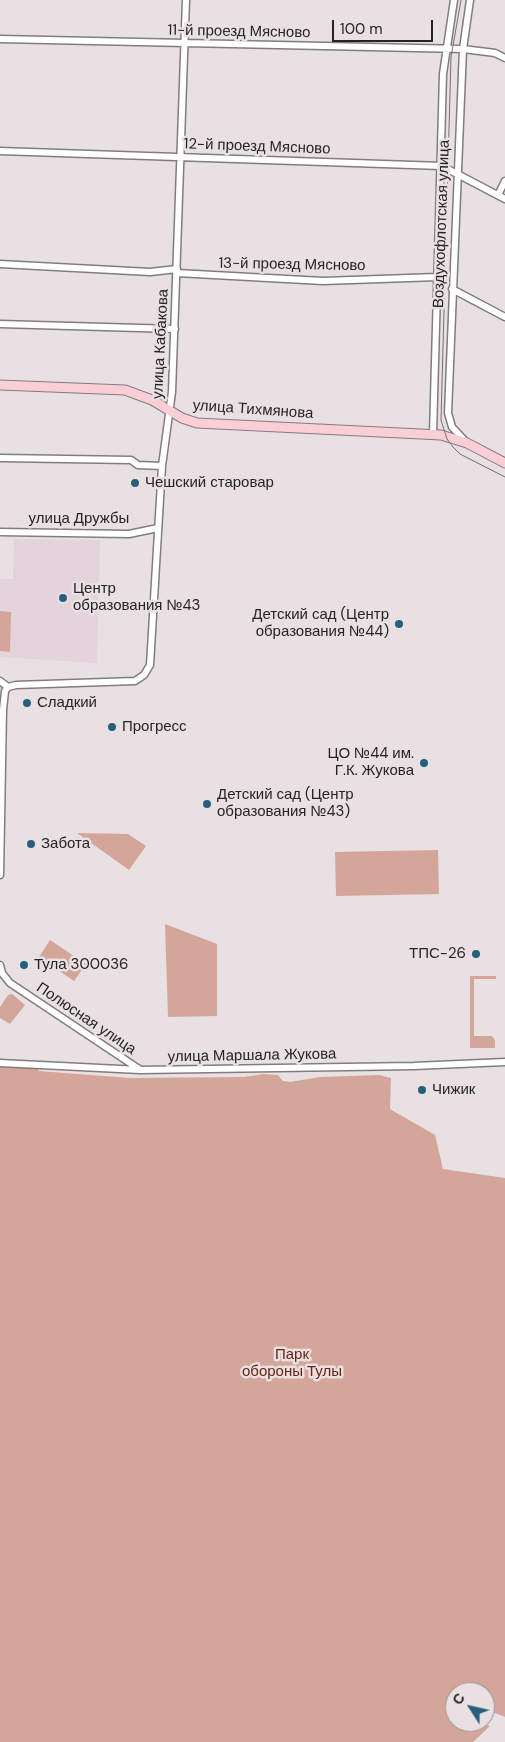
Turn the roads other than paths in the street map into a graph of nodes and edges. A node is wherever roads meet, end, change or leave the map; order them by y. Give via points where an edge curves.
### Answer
1 (186, 0) edge
2 (454, 0) edge
3 (470, 0) edge
4 (0, 38) edge
5 (184, 43) junction
6 (463, 49) junction
7 (446, 50) junction
8 (505, 58) edge
9 (0, 151) edge
10 (182, 157) junction
11 (442, 166) junction
12 (457, 173) junction
13 (505, 182) edge
14 (498, 196) junction
15 (505, 199) edge
16 (0, 264) edge
17 (177, 271) junction
18 (437, 277) junction
19 (452, 289) junction
20 (505, 317) edge
21 (0, 324) edge
22 (175, 329) junction
23 (0, 384) edge
24 (170, 410) junction
25 (433, 434) junction
26 (467, 443) junction
27 (0, 458) edge
28 (505, 463) edge
29 (162, 466) junction
30 (158, 528) junction
31 (0, 532) edge
32 (0, 681) edge
33 (8, 687) junction
34 (0, 875) edge
35 (0, 965) edge
36 (505, 1062) edge
37 (0, 1063) edge
38 (140, 1070) junction

1 - 5 street, улица Кабакова
2 - 7 street, Воздухофлотская улица
3 - 6 street, Воздухофлотская улица
4 - 5 street, 11-й проезд Мясново
5 - 7 street, 11-й проезд Мясново
5 - 10 street, улица Кабакова
6 - 7 street, 11-й проезд Мясново
6 - 8 street, 11-й проезд Мясново via 495,53
6 - 12 street, Воздухофлотская улица
7 - 11 street, Воздухофлотская улица
9 - 10 street, 12-й проезд Мясново
10 - 11 street, 12-й проезд Мясново
10 - 17 street, улица Кабакова
11 - 12 street, 12-й проезд Мясново
11 - 18 street, Воздухофлотская улица
12 - 14 street, 12-й проезд Мясново
12 - 19 street, Воздухофлотская улица
13 - 14 street
14 - 15 street, 12-й проезд Мясново
16 - 17 street, 13-й проезд Мясново
17 - 18 street, 13-й проезд Мясново via 323,281
17 - 22 street, улица Кабакова
18 - 25 street, Воздухофлотская улица
19 - 20 street
19 - 26 street, Воздухофлотская улица via 448,416 452,428
21 - 22 street
22 - 24 street, улица Кабакова
23 - 24 street, улица Тихмянова via 125,390
24 - 25 street, улица Тихмянова via 197,423
24 - 29 street, улица Кабакова
25 - 26 street, улица Тихмянова
26 - 28 street, улица Тихмянова
27 - 29 street via 131,460 138,465
29 - 30 street, улица Кабакова
30 - 31 street, улица Дружбы via 129,534
30 - 33 street, улица Кабакова via 150,666 144,675 135,681
32 - 33 street
33 - 34 street via 3,710
35 - 38 street, Полюсная улица via 10,983
36 - 38 street, улица Маршала Жукова
37 - 38 street, улица Маршала Жукова

